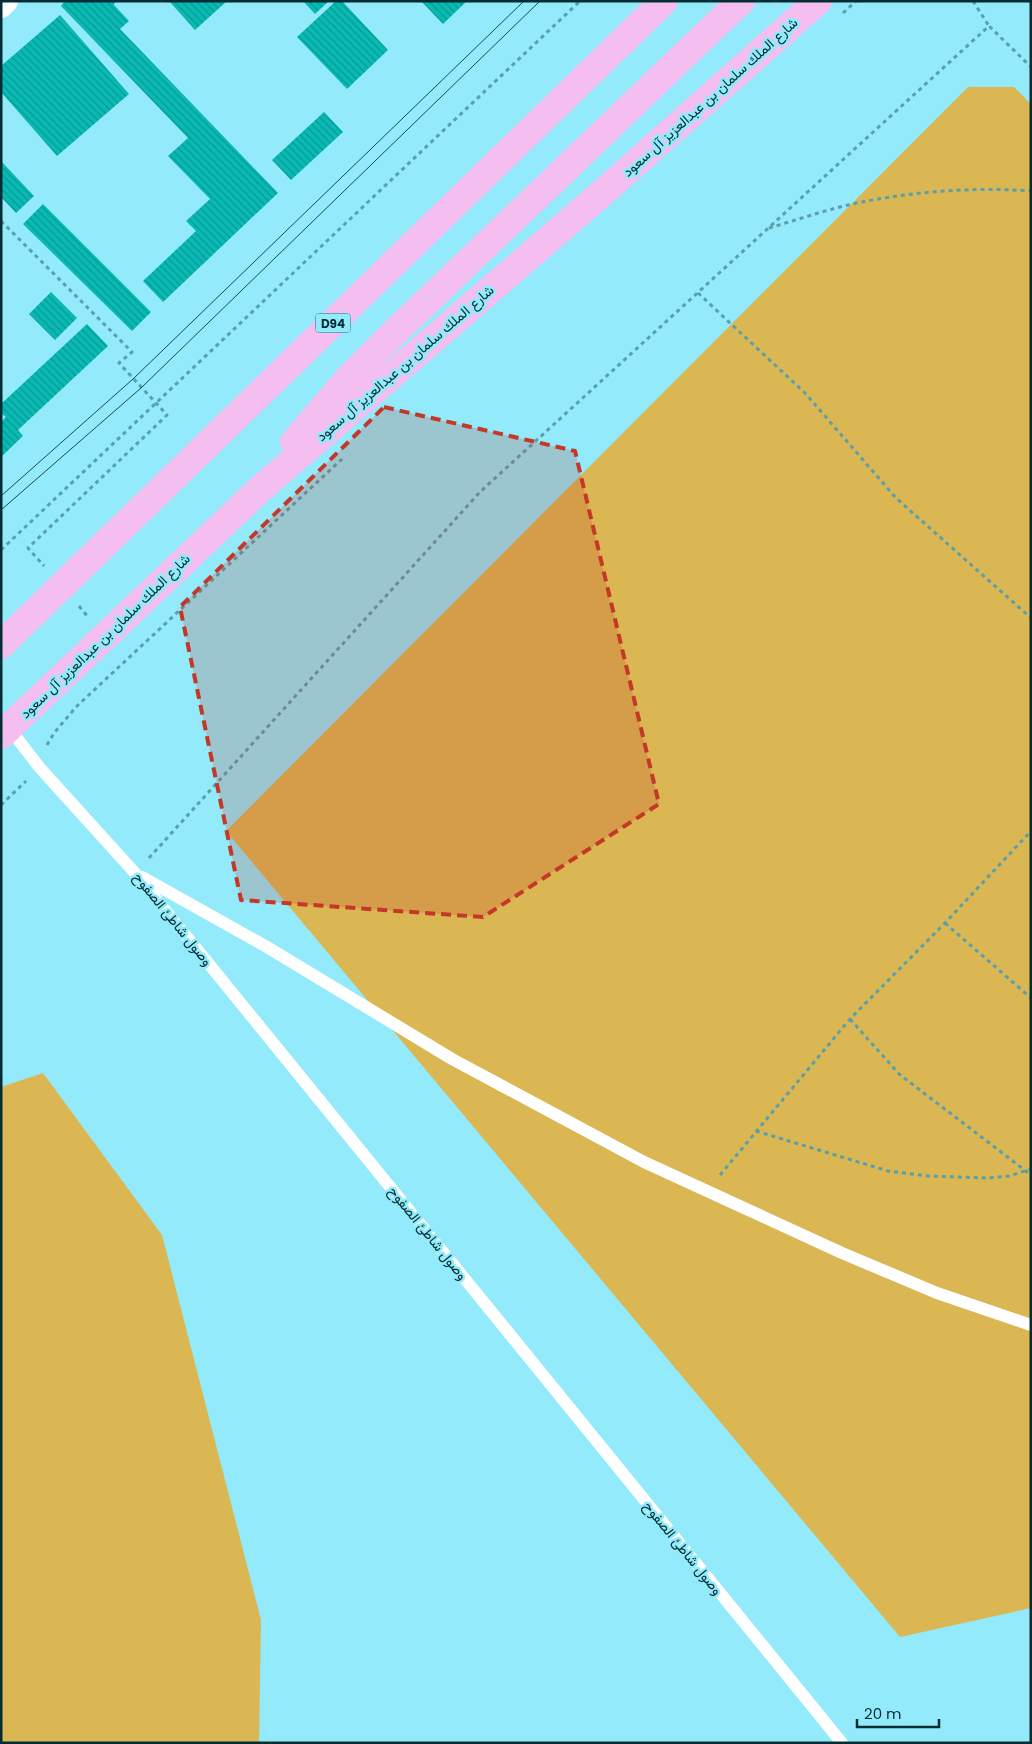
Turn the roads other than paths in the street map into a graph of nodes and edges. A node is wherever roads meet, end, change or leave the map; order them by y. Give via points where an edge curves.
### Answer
1 (6, 1) edge
2 (664, 1) edge
3 (741, 1) edge
4 (818, 1) edge
5 (1, 6) edge
6 (259, 490) junction
7 (1, 645) edge
8 (5, 732) edge
9 (136, 873) junction
10 (1031, 1325) edge
11 (842, 1743) edge

1 - 5 street
2 - 7 main road, D94
3 - 6 main road via 346,380
4 - 6 main road, شارع الملك سلمان بن عبدالعزيز آل سعود via 602,194
6 - 8 main road, شارع الملك سلمان بن عبدالعزيز آل سعود
8 - 9 lane, وصول شاطئ الصفوح
9 - 10 lane via 267,947 452,1059 644,1162 936,1293
9 - 11 lane, وصول شاطئ الصفوح

